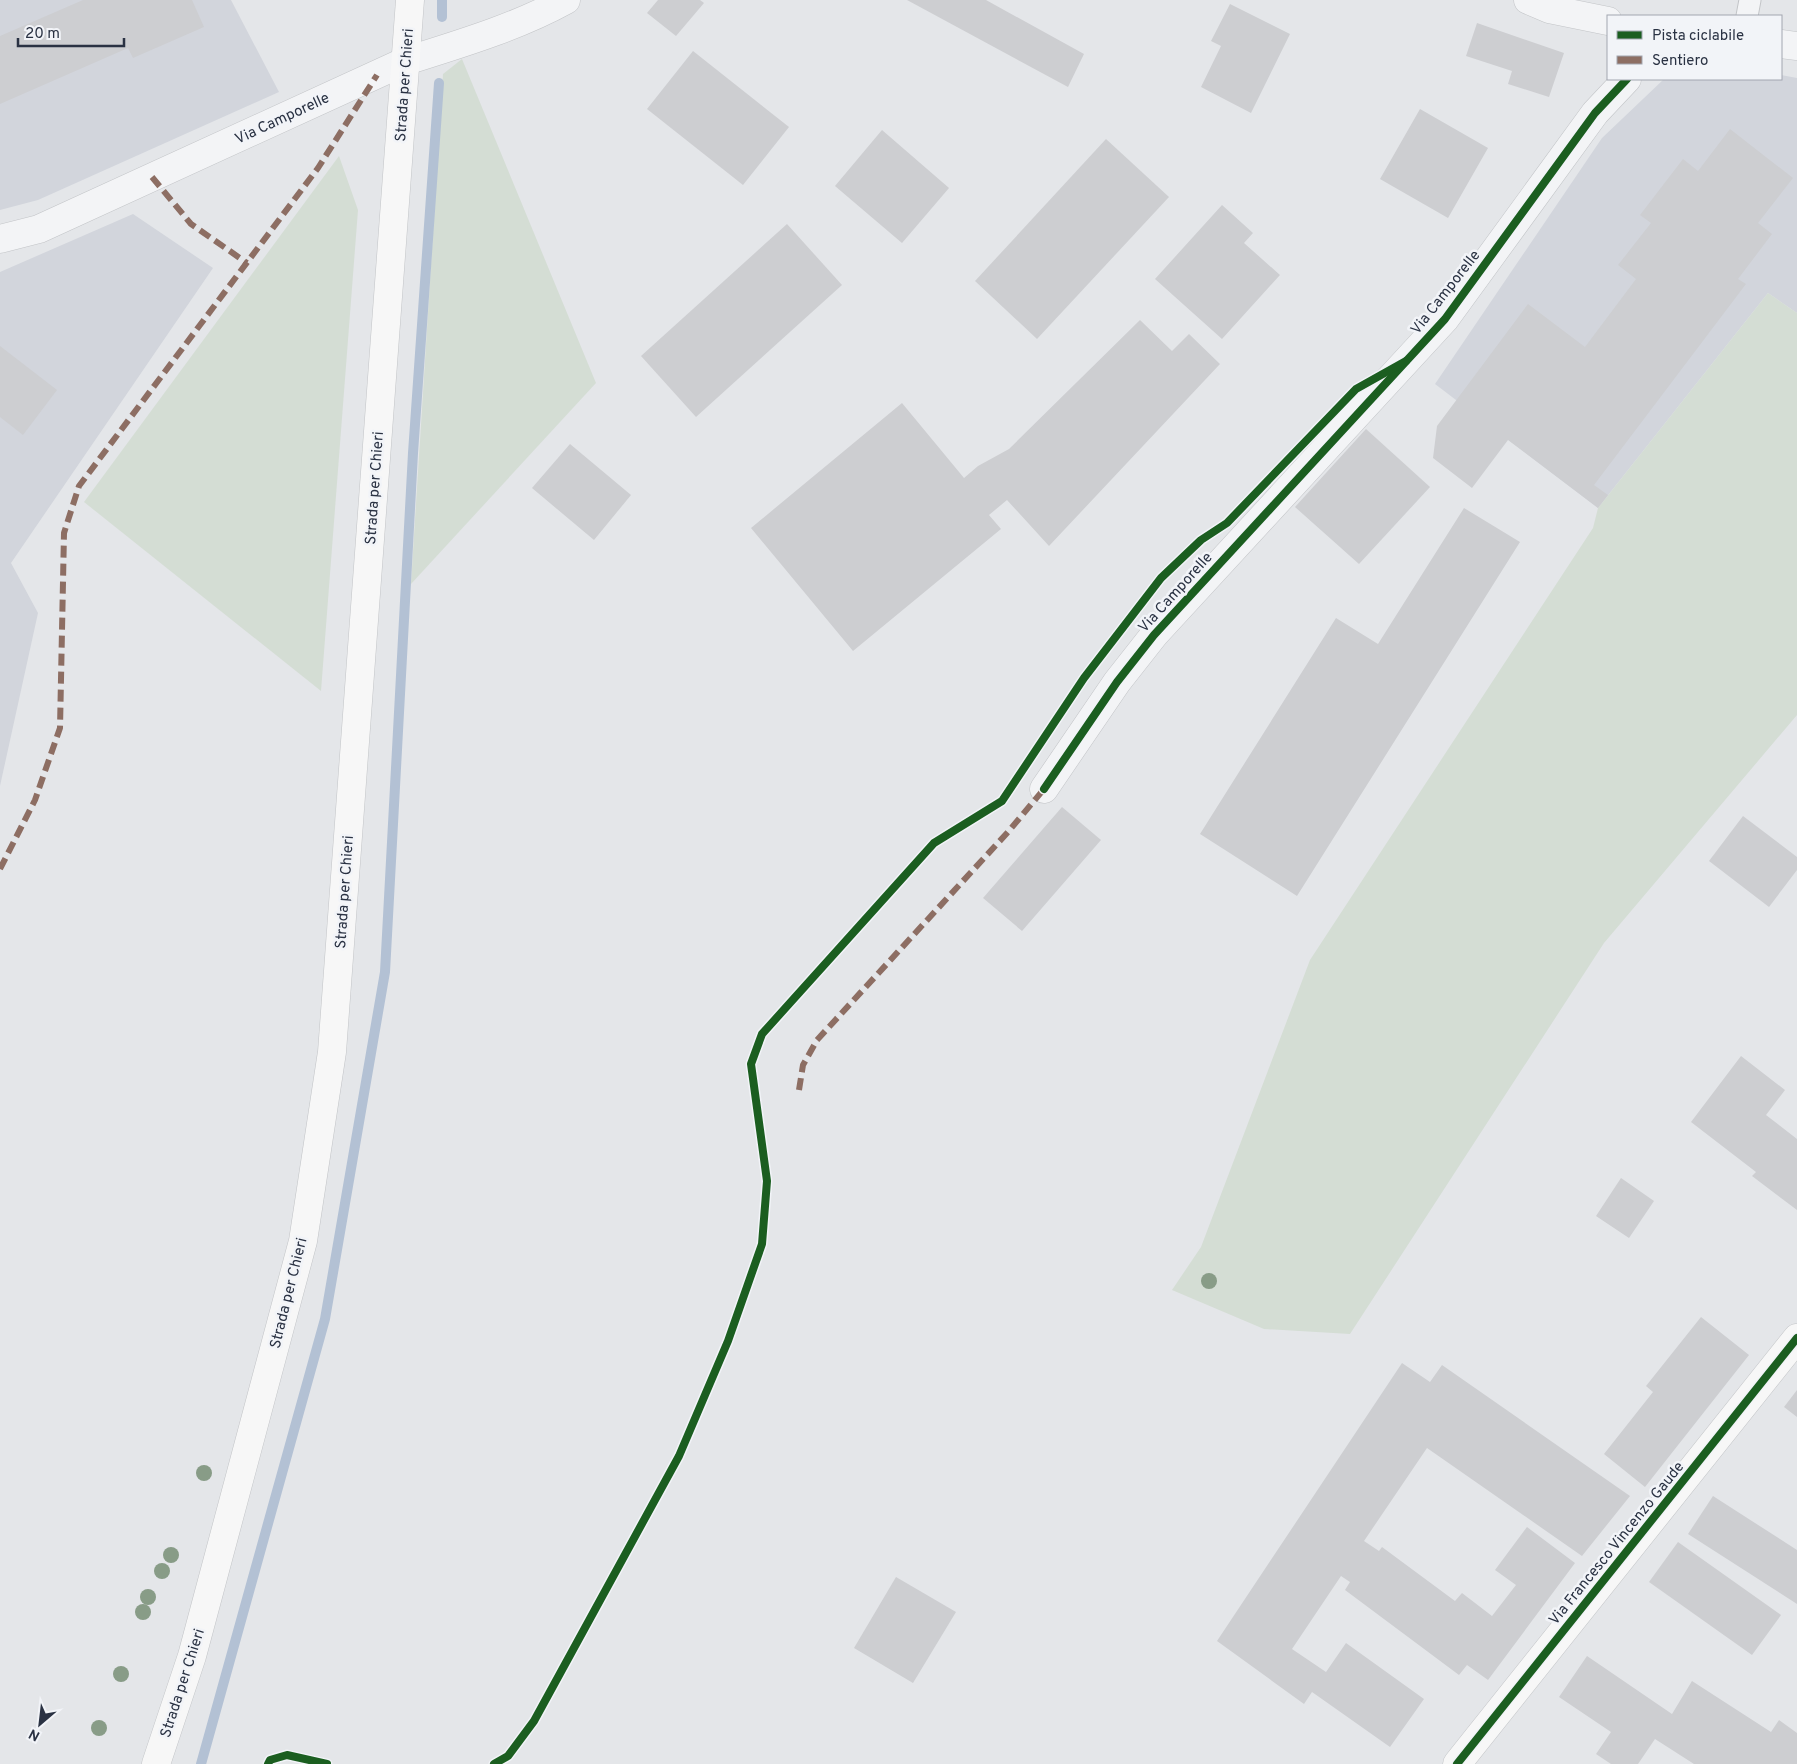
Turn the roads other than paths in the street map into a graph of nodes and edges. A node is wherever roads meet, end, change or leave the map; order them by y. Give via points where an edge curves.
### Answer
1 (410, 0) edge
2 (566, 0) edge
3 (1750, 0) edge
4 (1543, 3) edge
5 (1747, 15) edge
6 (1607, 21) edge
7 (1782, 44) edge
8 (1797, 46) edge
9 (406, 60) junction
10 (1626, 80) edge
11 (0, 239) edge
12 (1044, 789) dead end
13 (1797, 1338) edge
14 (156, 1764) edge
15 (1457, 1764) edge

1 - 9 main road, Strada per Chieri
2 - 9 street, Via Camporelle via 469,41
3 - 5 lane
4 - 6 street
7 - 8 street
9 - 11 street, Via Camporelle via 39,228
9 - 14 main road, Strada per Chieri via 332,1052 303,1241 192,1656
10 - 12 street, Via Camporelle via 1595,113 1445,319 1154,635 1117,682
13 - 15 main road, Via Francesco Vincenzo Gaude

